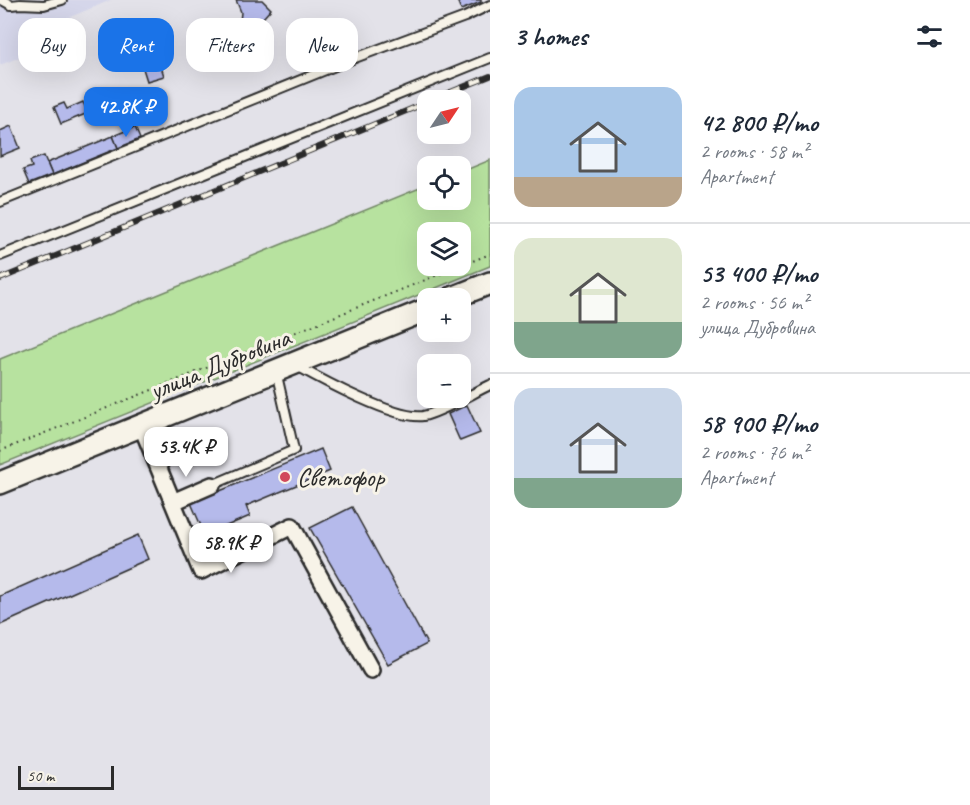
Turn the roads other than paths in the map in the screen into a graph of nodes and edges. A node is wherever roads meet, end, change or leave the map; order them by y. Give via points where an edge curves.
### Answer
1 (2, 0) edge
2 (62, 0) edge
3 (490, 5) edge
4 (490, 58) edge
5 (0, 202) edge
6 (0, 256) edge
7 (490, 283) edge
8 (471, 290) edge
9 (417, 313) edge
10 (284, 367) junction
11 (490, 385) edge
12 (141, 425) junction
13 (0, 483) edge
14 (212, 485) joint
15 (173, 502) junction
16 (371, 670) dead end

1 - 2 lane via 11,6
3 - 5 lane
4 - 6 lane
7 - 8 main road
9 - 10 main road, улица Дубровина
10 - 11 lane via 413,417 426,415
10 - 12 main road, улица Дубровина
10 - 14 lane via 294,450
12 - 13 main road, улица Дубровина
12 - 15 street
14 - 15 street
15 - 16 street via 201,571 292,526

